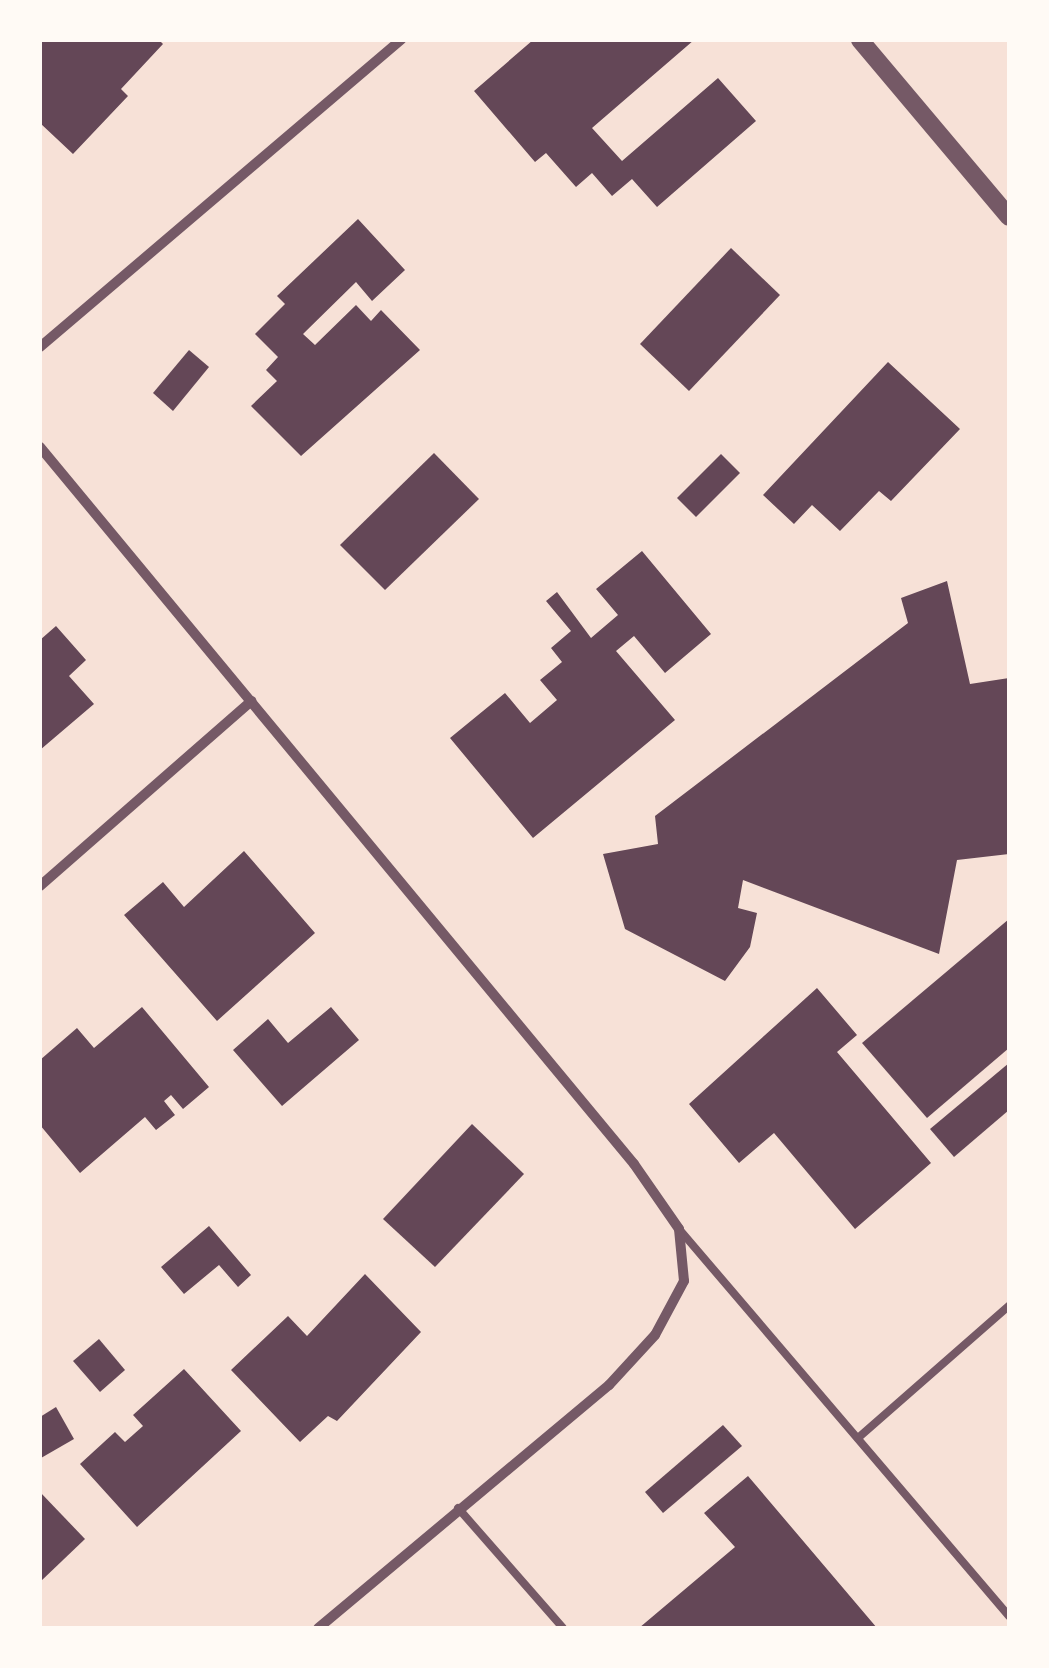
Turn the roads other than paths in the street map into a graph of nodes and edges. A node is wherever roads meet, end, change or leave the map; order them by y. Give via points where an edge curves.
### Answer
1 (401, 40) edge
2 (860, 40) edge
3 (1009, 217) edge
4 (40, 348) edge
5 (40, 446) edge
6 (251, 701) junction
7 (40, 886) edge
8 (678, 1229) junction
9 (1009, 1306) edge
10 (858, 1438) junction
11 (458, 1508) junction
12 (1009, 1616) edge
13 (318, 1628) edge
14 (562, 1628) edge

1 - 4 street
2 - 3 street
5 - 6 street
6 - 7 street
6 - 8 street via 634,1164
8 - 10 lane
8 - 11 street via 684,1282 655,1335 610,1385
9 - 10 lane
10 - 12 lane
11 - 13 street
11 - 14 lane

